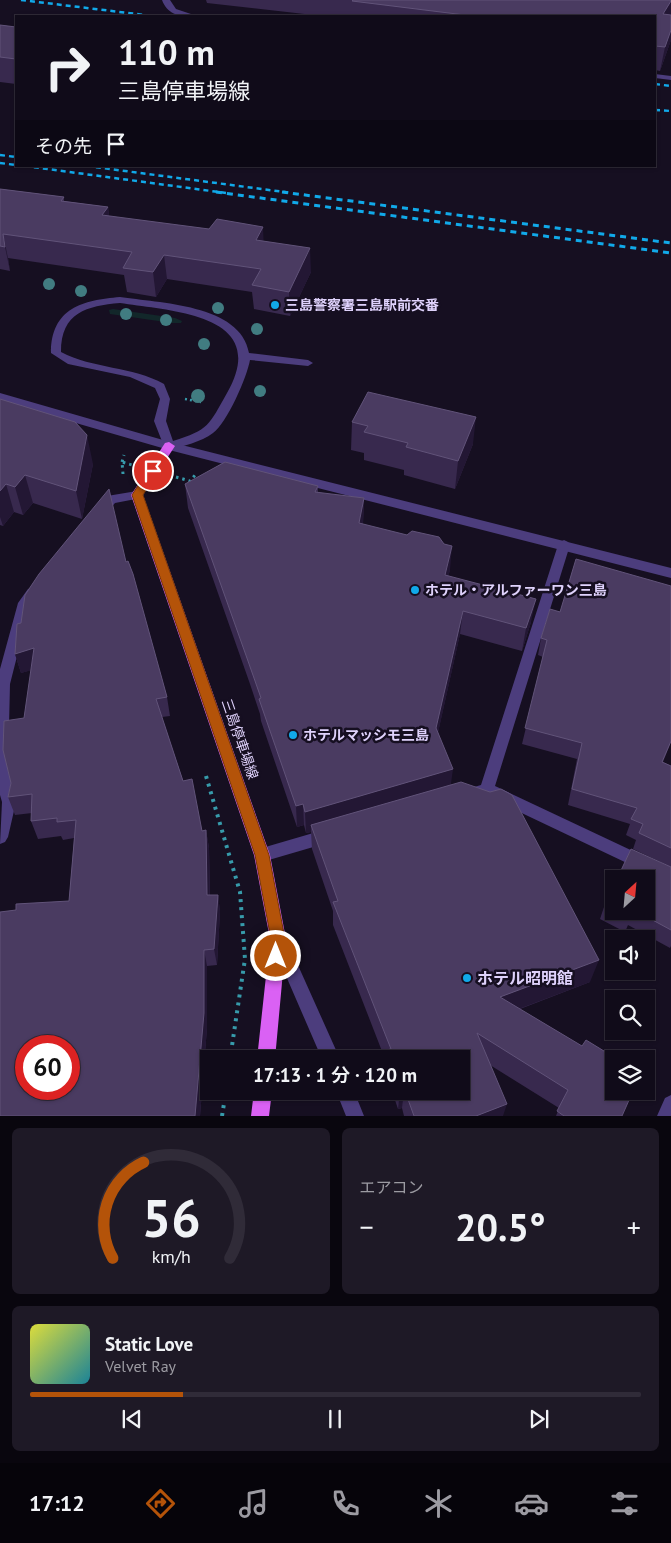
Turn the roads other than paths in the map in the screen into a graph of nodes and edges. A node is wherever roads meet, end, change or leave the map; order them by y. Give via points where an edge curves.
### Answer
1 (166, 0) edge
2 (188, 15) edge
3 (656, 76) edge
4 (671, 78) edge
5 (245, 356) junction
6 (308, 363) dead end
7 (0, 397) edge
8 (169, 446) junction
9 (137, 495) junction
10 (93, 522) edge
11 (564, 545) junction
12 (671, 573) edge
13 (43, 581) edge
14 (487, 789) junction
15 (459, 798) edge
16 (337, 833) edge
17 (0, 837) edge
18 (262, 855) junction
19 (671, 877) edge
20 (278, 939) junction
21 (267, 1050) edge
22 (327, 1050) edge
23 (262, 1100) edge
24 (350, 1100) edge
25 (671, 1104) edge
26 (260, 1116) edge
27 (356, 1116) edge
28 (666, 1116) edge

1 - 2 street via 168,7 175,12
3 - 4 street
5 - 6 street
5 - 8 street via 244,371 213,428
5 - 8 street via 240,340 232,330 218,320 192,311 120,300 92,303 67,317 58,332 56,353 72,362 132,374 160,386 165,398 160,421
7 - 8 street
8 - 9 main road
8 - 11 street
9 - 10 street via 111,500
9 - 18 main road, 三島停車場線
11 - 12 street
11 - 14 street
13 - 17 street via 24,603 3,684 1,769 9,802
14 - 15 street
14 - 19 street
16 - 18 street
18 - 20 main road, 三島停車場線
20 - 21 main road, 三島停車場線
20 - 22 street
23 - 26 main road
24 - 27 street
25 - 28 street

